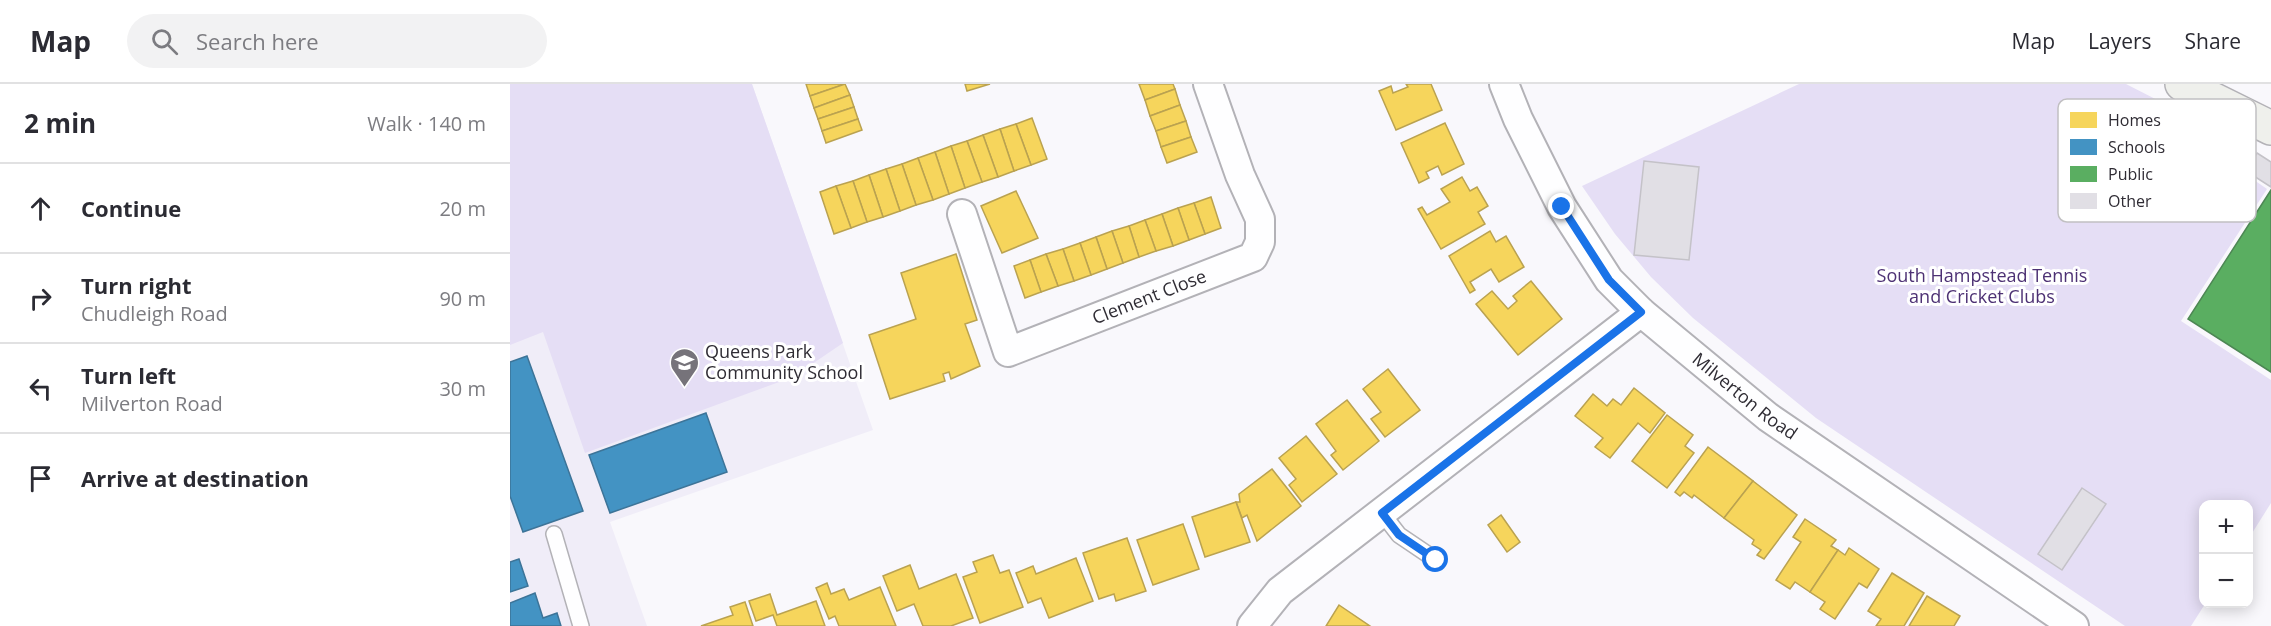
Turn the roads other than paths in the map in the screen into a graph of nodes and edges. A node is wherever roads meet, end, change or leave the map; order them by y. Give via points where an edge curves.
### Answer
1 (1208, 84) edge
2 (1504, 84) edge
3 (2182, 84) edge
4 (2212, 99) edge
5 (2256, 121) edge
6 (2271, 128) edge
7 (962, 214) dead end
8 (1641, 312) junction
9 (1382, 513) junction
10 (554, 534) dead end
11 (1436, 560) dead end
12 (581, 626) edge
13 (1252, 626) edge
14 (2074, 626) edge

1 - 7 street, Clement Close via 1260,219 1260,242 1252,257 1008,352
2 - 8 street, Milverton Road via 1562,207 1609,280
3 - 4 street
5 - 6 street
8 - 9 street
8 - 14 street, Milverton Road via 1768,417
9 - 11 lane via 1399,535
9 - 13 street via 1280,591
10 - 12 lane

